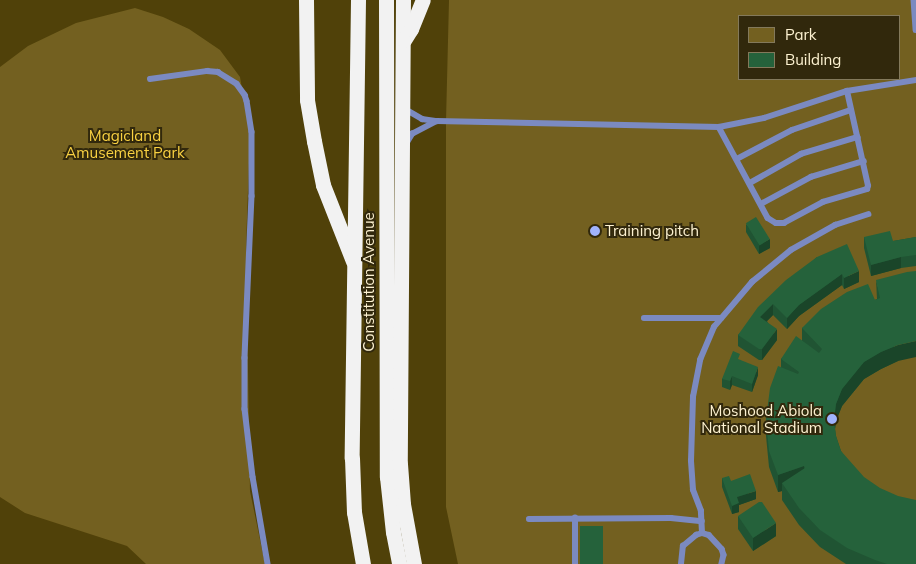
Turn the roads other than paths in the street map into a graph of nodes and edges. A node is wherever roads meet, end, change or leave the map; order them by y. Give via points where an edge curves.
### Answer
1 (306, 0) edge
2 (358, 0) edge
3 (386, 0) edge
4 (403, 0) edge
5 (423, 0) edge
6 (914, 0) edge
7 (916, 30) edge
8 (403, 48) junction
9 (150, 79) dead end
10 (916, 80) edge
11 (847, 91) junction
12 (403, 103) junction
13 (851, 110) junction
14 (438, 121) junction
15 (719, 127) junction
16 (858, 137) junction
17 (402, 153) junction
18 (737, 159) junction
19 (864, 161) junction
20 (750, 183) junction
21 (761, 204) junction
22 (868, 214) dead end
23 (355, 268) junction
24 (644, 318) dead end
25 (720, 318) junction
26 (529, 518) dead end
27 (575, 518) junction
28 (702, 521) junction
29 (702, 533) junction
30 (362, 563) edge
31 (268, 564) edge
32 (399, 564) edge
33 (414, 564) edge
34 (575, 564) edge
35 (681, 564) edge
36 (722, 564) edge

1 - 23 highway via 307,100 323,185
2 - 23 highway, Constitution Avenue
3 - 32 highway, Constitution Avenue via 387,477
4 - 8 highway
5 - 8 highway
6 - 7 lane
8 - 12 highway
9 - 31 lane via 218,72 237,84 247,101 252,132 252,196 246,409 253,477
10 - 11 lane
11 - 13 lane
11 - 15 lane via 764,118
12 - 14 lane via 422,119
12 - 17 highway
13 - 16 lane
13 - 18 lane via 792,130
14 - 15 lane
14 - 17 lane via 412,134
15 - 18 lane
16 - 19 lane
16 - 20 lane via 801,154
17 - 33 highway via 400,464 403,504
18 - 20 lane
19 - 21 lane via 811,177
19 - 21 lane via 869,183 867,189 823,202 784,223 768,218
20 - 21 lane
22 - 25 lane via 835,225 790,250 752,282
23 - 30 highway, Constitution Avenue via 352,458 354,512
24 - 25 lane
25 - 28 lane via 700,360 692,397 692,480
26 - 27 lane
27 - 28 lane
27 - 34 lane
28 - 29 lane
29 - 35 lane via 683,546
29 - 36 lane via 722,548

